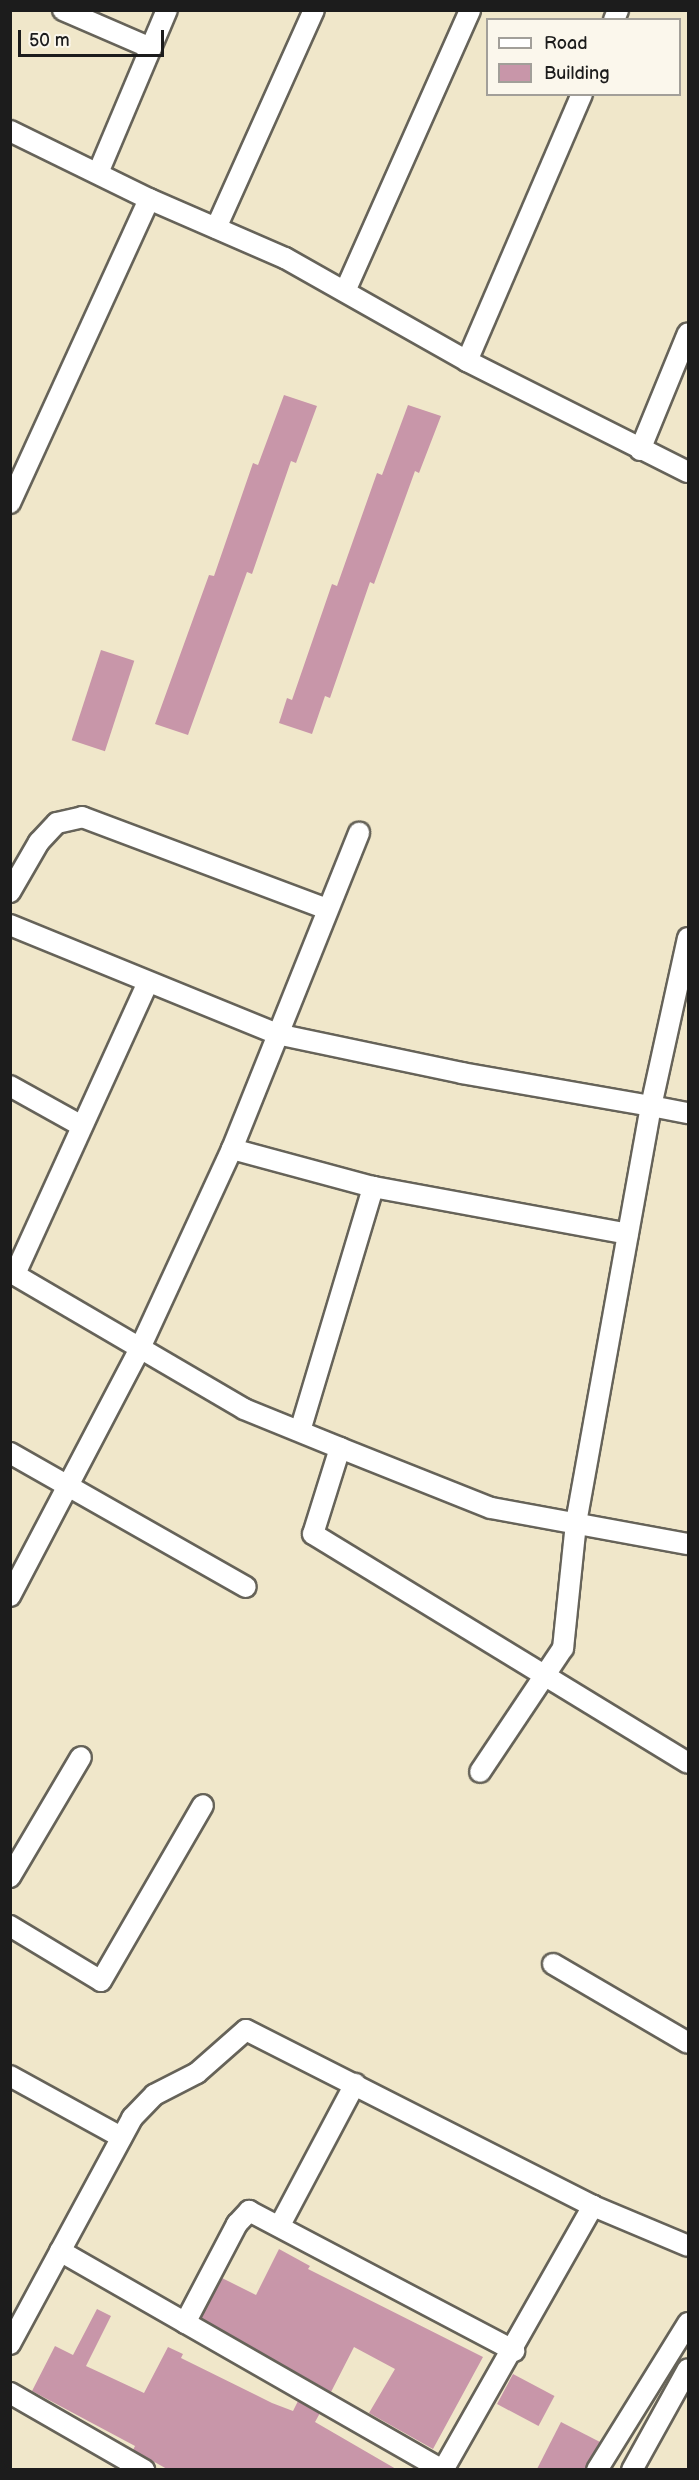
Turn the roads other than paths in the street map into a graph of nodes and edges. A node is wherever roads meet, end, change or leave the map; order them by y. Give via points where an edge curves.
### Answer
1 (63, 10) edge
2 (168, 10) edge
3 (314, 10) edge
4 (470, 10) edge
5 (151, 48) junction
6 (581, 96) edge
7 (10, 131) edge
8 (98, 173) junction
9 (149, 199) junction
10 (216, 228) junction
11 (346, 289) junction
12 (688, 333) edge
13 (467, 361) junction
14 (640, 450) junction
15 (688, 472) edge
16 (10, 504) edge
17 (359, 833) dead end
18 (10, 892) edge
19 (327, 909) junction
20 (10, 925) edge
21 (688, 938) edge
22 (147, 984) junction
23 (277, 1034) junction
24 (10, 1086) edge
25 (651, 1107) junction
26 (688, 1113) edge
27 (82, 1126) junction
28 (232, 1149) junction
29 (373, 1187) junction
30 (628, 1234) junction
31 (13, 1273) edge
32 (140, 1348) junction
33 (300, 1431) junction
34 (340, 1448) junction
35 (10, 1453) edge
36 (67, 1487) junction
37 (576, 1523) junction
38 (688, 1544) edge
39 (246, 1587) dead end
40 (10, 1596) edge
41 (543, 1677) junction
42 (81, 1757) dead end
43 (688, 1763) edge
44 (480, 1772) dead end
45 (202, 1805) dead end
46 (10, 1877) edge
47 (10, 1926) edge
48 (553, 1964) dead end
49 (688, 2043) edge
50 (10, 2076) edge
51 (355, 2084) junction
52 (121, 2137) junction
53 (593, 2206) junction
54 (280, 2225) junction
55 (688, 2246) edge
56 (60, 2251) junction
57 (185, 2323) junction
58 (688, 2323) edge
59 (10, 2344) edge
60 (514, 2351) junction
61 (688, 2369) edge
62 (10, 2393) edge
63 (110, 2461) edge
64 (144, 2469) edge
65 (443, 2469) edge
66 (597, 2469) edge
67 (632, 2469) edge

1 - 5 street
2 - 5 street
3 - 10 street
4 - 11 street
5 - 8 street
6 - 13 street
7 - 8 street
8 - 9 street
9 - 10 street
9 - 16 street
10 - 11 street
11 - 13 street
12 - 14 street
13 - 14 street
14 - 15 street
17 - 19 street
18 - 19 street via 39,842 57,822 82,817
19 - 23 street
20 - 22 street
21 - 25 street
22 - 23 street
22 - 27 street
23 - 25 street
23 - 28 street
24 - 27 street
25 - 26 street
25 - 30 street
27 - 31 street
28 - 29 street
28 - 32 street
29 - 30 street
29 - 33 street
30 - 37 street
31 - 32 street
32 - 33 street via 244,1409
32 - 36 street
33 - 34 street
34 - 37 street via 491,1508
34 - 41 street via 313,1534
35 - 36 street
36 - 39 street
36 - 40 street
37 - 38 street
37 - 41 street via 563,1648
41 - 43 street
41 - 44 street
42 - 46 street
45 - 47 street via 101,1981
48 - 49 street
50 - 52 street
51 - 52 street via 246,2030 197,2073 144,2104
51 - 53 street
51 - 54 street
52 - 56 street
53 - 55 street
53 - 60 street
54 - 57 street via 256,2212 243,2214
54 - 60 street
56 - 57 street
56 - 59 street
57 - 65 street
58 - 66 street
60 - 65 street
61 - 67 street
62 - 63 street
63 - 64 street

